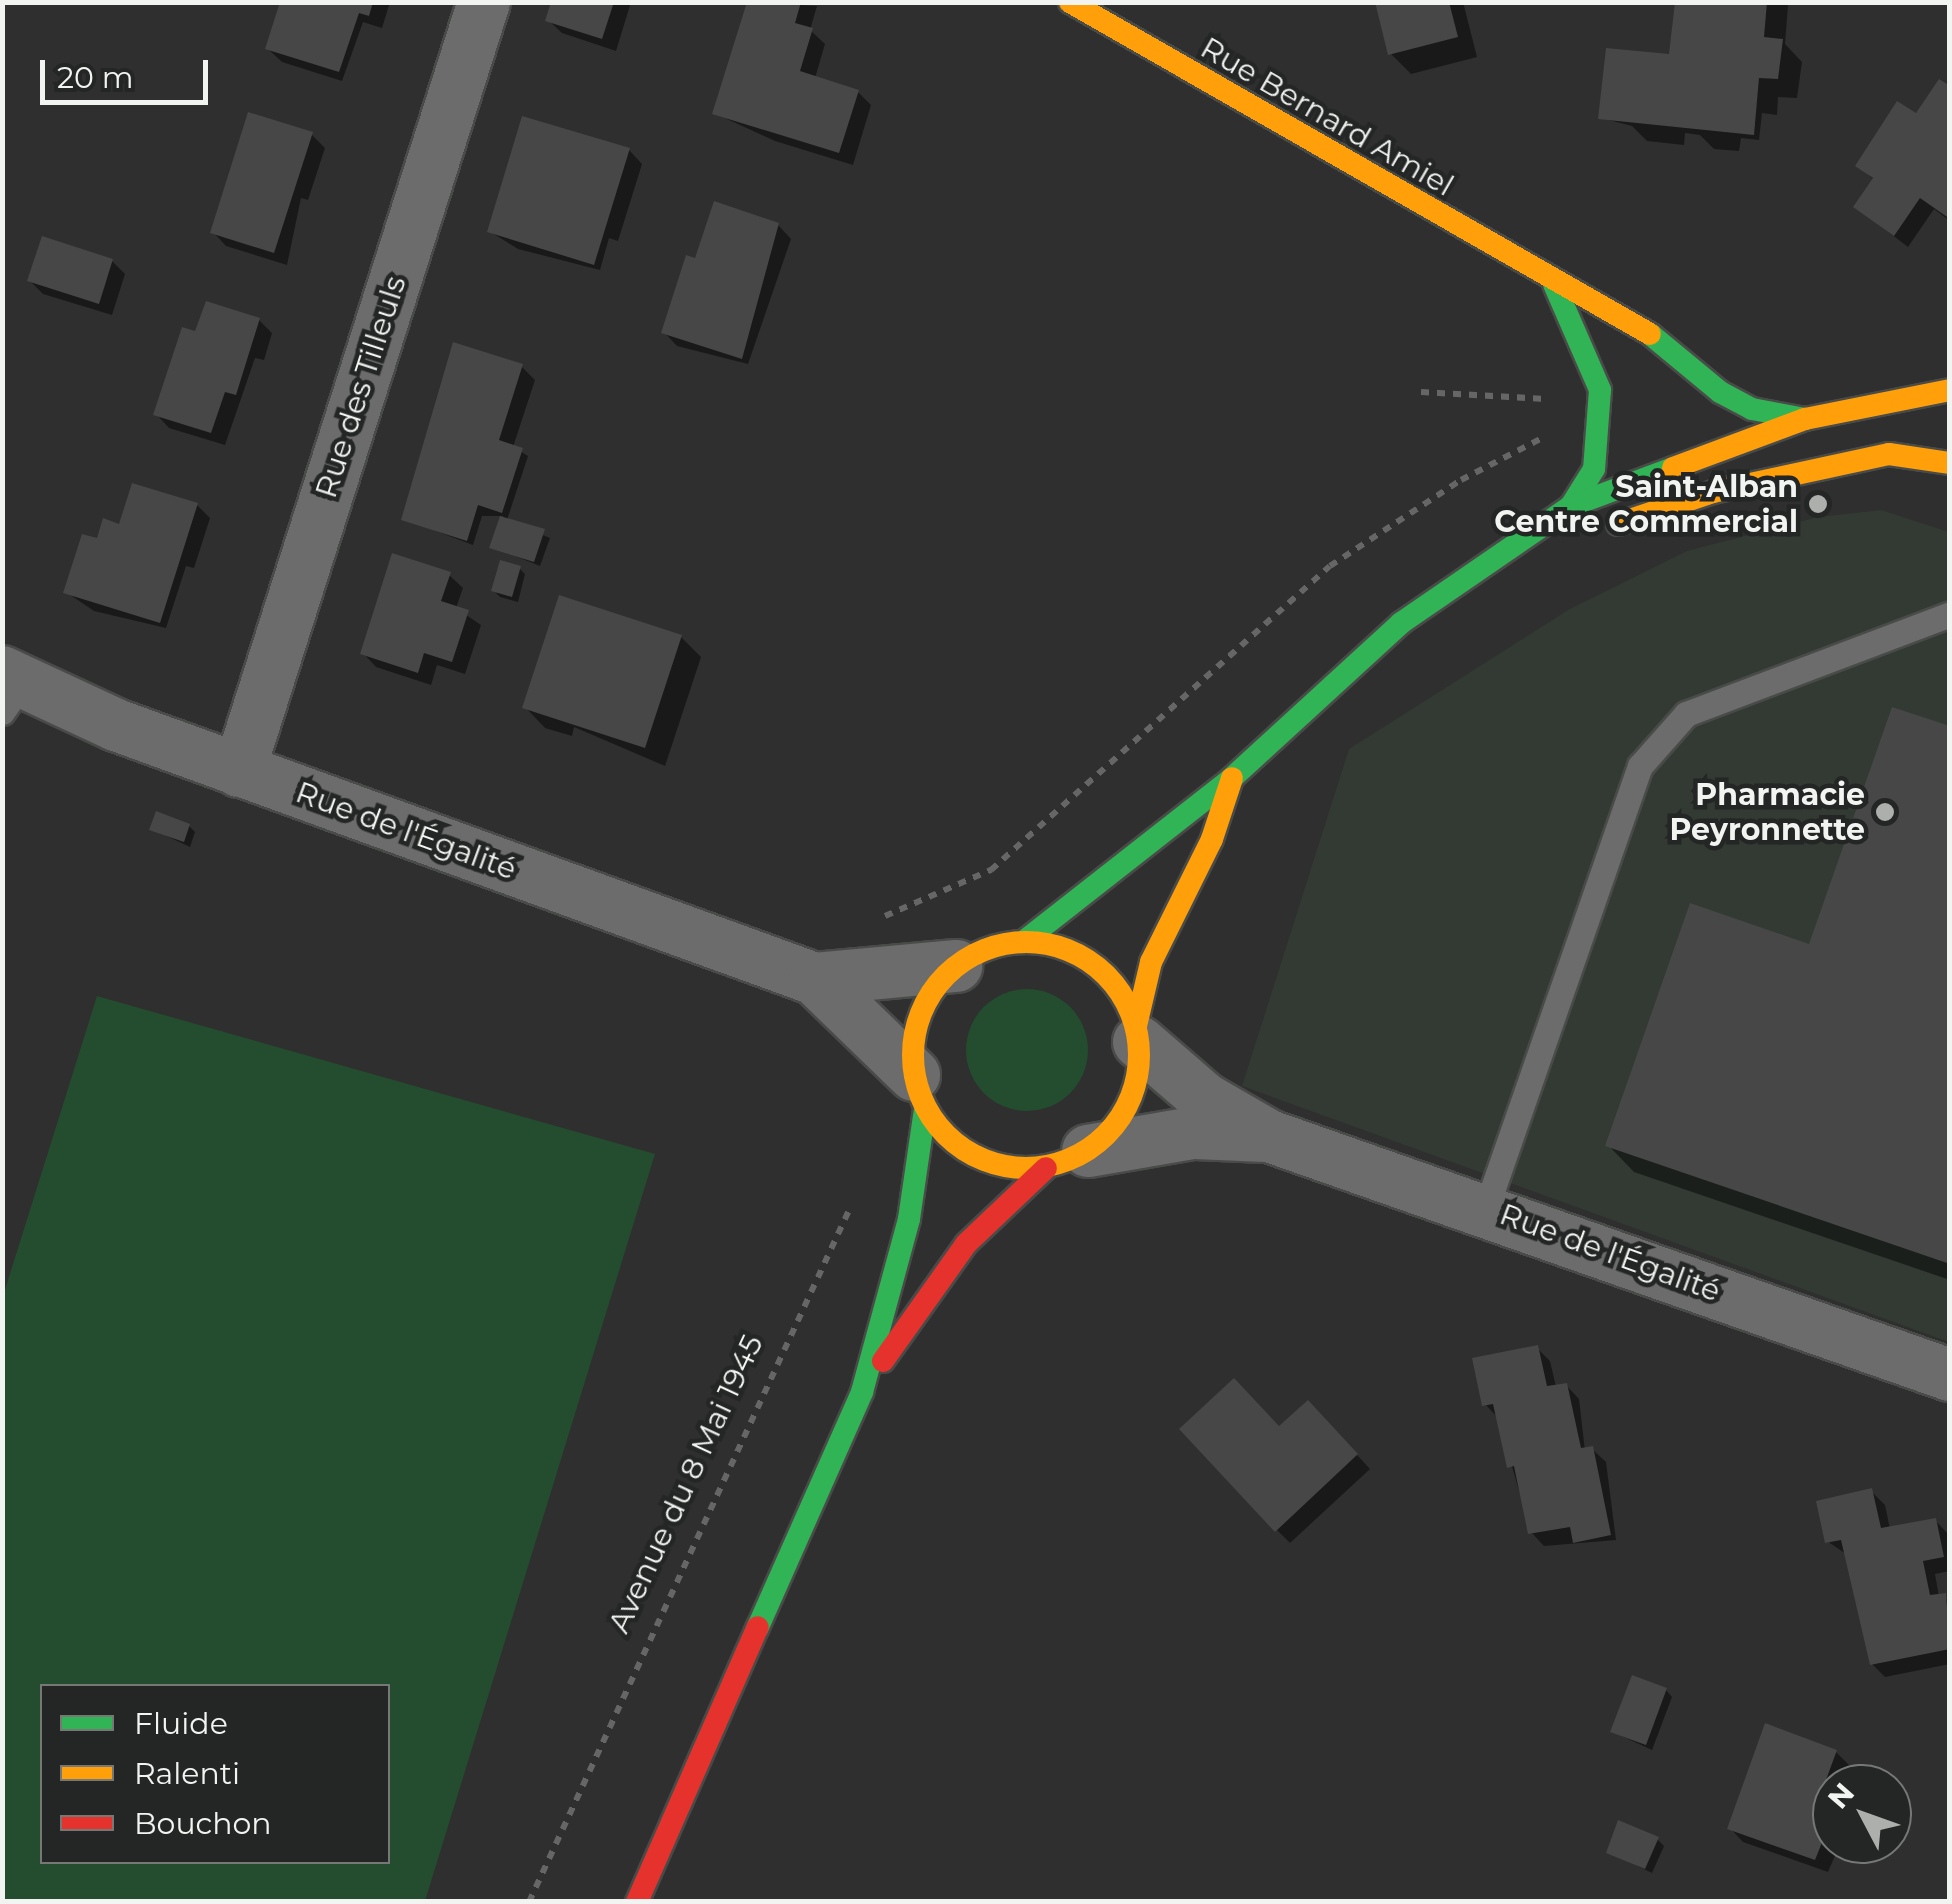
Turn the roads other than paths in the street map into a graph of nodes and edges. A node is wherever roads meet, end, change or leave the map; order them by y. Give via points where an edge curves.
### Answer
1 (484, 2) edge
2 (1070, 2) edge
3 (1554, 284) junction
4 (1950, 390) edge
5 (1805, 419) junction
6 (1950, 463) edge
7 (1571, 506) junction
8 (1519, 548) junction
9 (1950, 614) edge
10 (10, 688) edge
11 (238, 771) junction
12 (1232, 778) junction
13 (1023, 942) junction
14 (956, 966) junction
15 (815, 979) junction
16 (1138, 1034) junction
17 (919, 1092) junction
18 (1268, 1136) junction
19 (1067, 1160) junction
20 (1486, 1208) junction
21 (1950, 1375) edge
22 (862, 1392) junction
23 (637, 1902) edge

1 - 11 street, Rue des Tilleuls
2 - 3 main road, Rue Bernard Amiel
3 - 5 main road, Rue Bernard Amiel via 1635,322 1720,392 1752,409
3 - 7 main road via 1600,390 1594,469
4 - 5 main road
5 - 7 main road
6 - 8 main road via 1889,454 1794,472
7 - 8 main road
8 - 12 main road via 1402,623
9 - 20 lane via 1686,714 1640,766
10 - 11 street, Rue de l'Égalité
11 - 15 street, Rue de l'Égalité
12 - 13 main road
12 - 16 main road via 1212,839 1158,944
13 - 14 main road via 976,952
13 - 16 main road via 1082,956 1106,974
14 - 15 street, Rue de l'Égalité
14 - 17 main road via 920,1014
15 - 17 street, Rue de l'Égalité
16 - 18 street, Rue de l'Égalité via 1205,1099
16 - 19 main road via 1129,1103
17 - 19 main road via 947,1138 976,1158 1010,1168
17 - 22 main road via 909,1219
18 - 19 street, Rue de l'Égalité via 1194,1133
18 - 20 street, Rue de l'Égalité
19 - 22 main road via 966,1244
20 - 21 street, Rue de l'Égalité
22 - 23 main road

